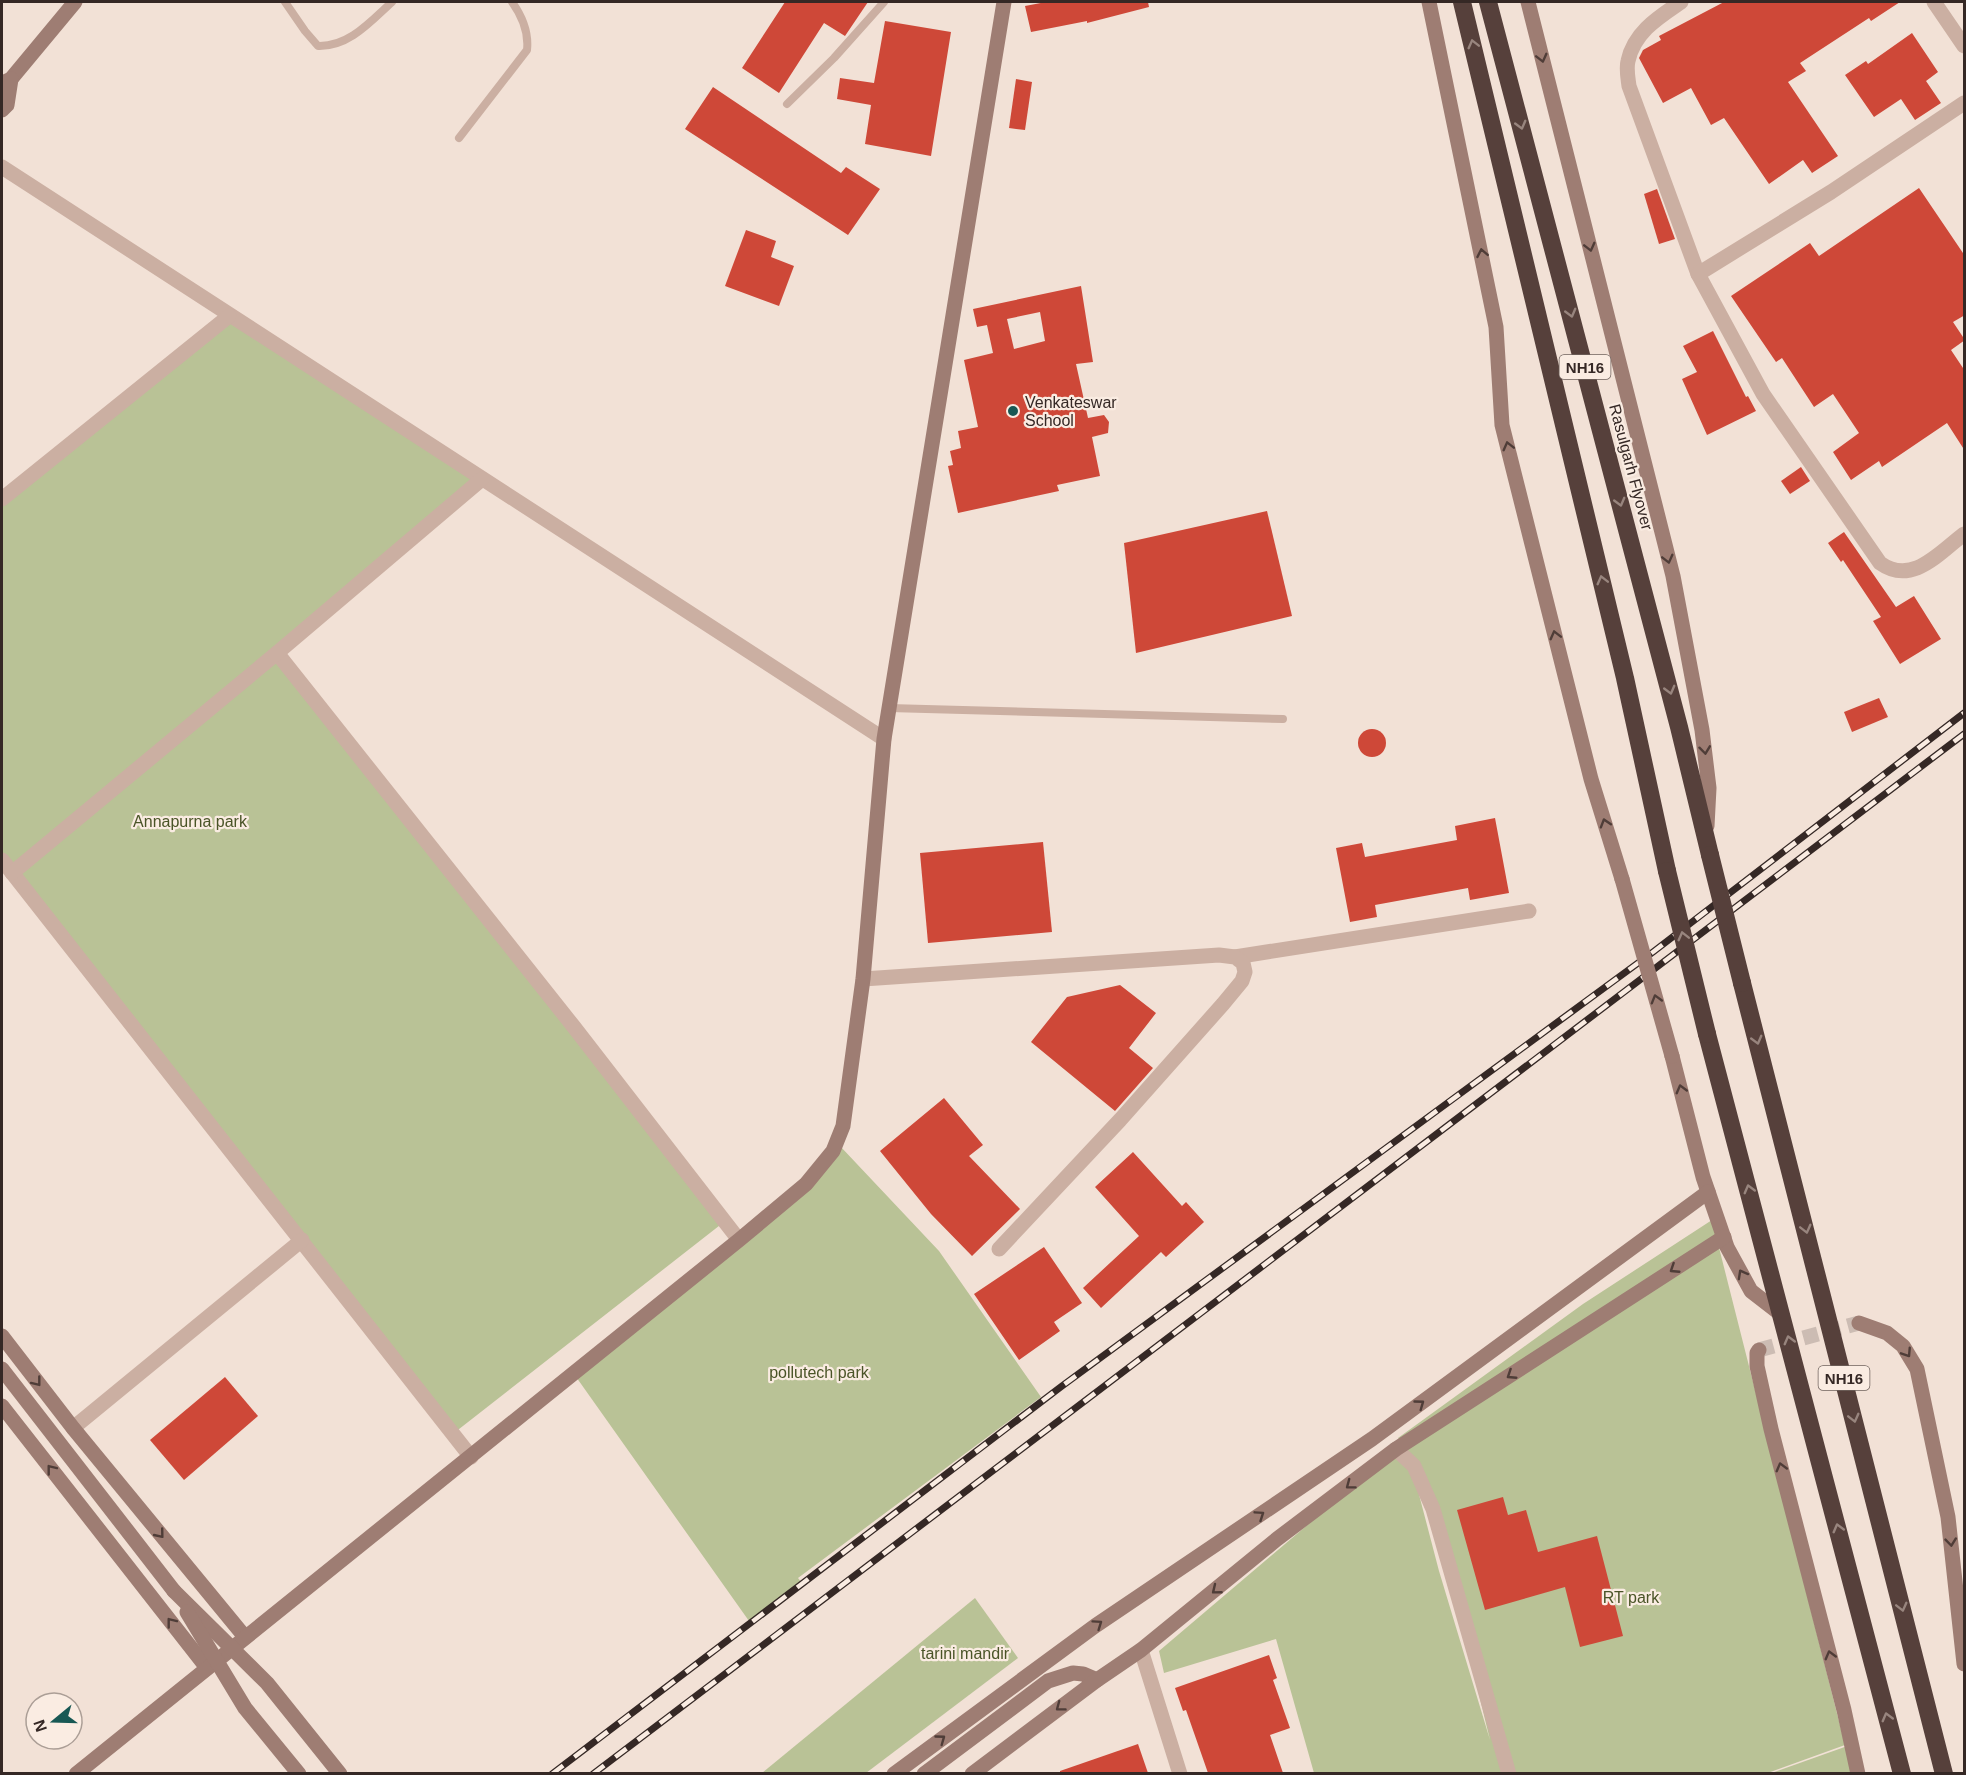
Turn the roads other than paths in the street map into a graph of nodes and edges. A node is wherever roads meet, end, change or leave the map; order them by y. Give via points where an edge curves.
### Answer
1 (75, 2) edge
2 (285, 2) edge
3 (392, 2) edge
4 (512, 2) edge
5 (884, 2) edge
6 (1004, 2) edge
7 (1430, 2) edge
8 (1462, 2) edge
9 (1488, 2) edge
10 (1528, 2) edge
11 (1681, 2) edge
12 (1934, 2) edge
13 (1965, 46) edge
14 (6, 81) edge
15 (1965, 103) edge
16 (787, 104) dead end
17 (2, 110) edge
18 (459, 138) dead end
19 (2, 167) edge
20 (1698, 274) junction
21 (229, 316) junction
22 (482, 479) junction
23 (2, 499) edge
24 (1965, 534) edge
25 (277, 654) junction
26 (889, 708) junction
27 (1283, 719) dead end
28 (884, 739) junction
29 (1708, 847) junction
30 (2, 860) edge
31 (12, 873) junction
32 (1529, 911) dead end
33 (1235, 957) junction
34 (864, 979) junction
35 (1708, 1192) junction
36 (1724, 1237) junction
37 (302, 1240) junction
38 (739, 1240) junction
39 (999, 1248) dead end
40 (1782, 1314) junction
41 (1859, 1323) tunnel mouth
42 (2, 1336) edge
43 (1759, 1350) dead end
44 (2, 1369) edge
45 (2, 1406) edge
46 (73, 1428) junction
47 (1396, 1449) junction
48 (471, 1457) junction
49 (174, 1591) junction
50 (245, 1637) junction
51 (1072, 1643) junction
52 (1142, 1650) junction
53 (1965, 1664) edge
54 (207, 1668) junction
55 (1097, 1680) junction
56 (1048, 1681) junction
57 (76, 1773) edge
58 (299, 1773) edge
59 (340, 1773) edge
60 (894, 1773) edge
61 (924, 1773) edge
62 (972, 1773) edge
63 (1180, 1773) edge
64 (1509, 1773) edge
65 (1858, 1773) edge
66 (1902, 1773) edge
67 (1944, 1773) edge

1 - 14 street
2 - 3 lane via 318,46 332,47 365,27
4 - 18 lane via 529,38 527,50
5 - 16 lane
6 - 26 street
35 -> 7 street, bridge via 1592,779 1502,425 1496,327
40 -> 8 highway, NH16, bridge via 1667,872 1625,678
9 -> 29 highway, Rasulgarh Flyover / NH16
10 -> 29 street via 1673,576 1704,742 1709,788
11 - 20 street via 1655,19 1638,37 1628,62 1629,86
12 - 13 street
14 - 17 street via 7,105
15 - 20 street
19 - 21 street
20 - 24 street via 1762,394 1880,563 1890,571 1907,573
21 - 22 street
21 - 23 street
22 - 25 street
22 - 28 street
25 - 31 street
25 - 38 street
26 - 27 lane
26 - 28 street
28 - 34 street
29 -> 67 highway, NH16, bridge
30 - 31 street
31 - 37 street
32 - 33 street
33 - 34 street
33 - 39 street via 1243,963 1242,981 1120,1120
34 - 38 street via 843,1126 833,1151 806,1184
35 - 36 street
51 -> 35 street via 1372,1439
40 -> 36 street via 1751,1291
36 -> 47 street
37 - 46 street
37 - 48 street
38 - 48 street
66 -> 40 highway, NH16
41 -> 53 street via 1887,1333 1903,1346 1917,1370 1948,1517
42 -> 46 street
65 -> 43 street via 1771,1429 1757,1365
44 - 49 street
54 -> 45 street
46 -> 50 street
47 -> 52 street via 1277,1539
47 - 64 street via 1414,1466 1433,1509
48 - 50 street
49 - 58 street, bridge via 245,1708
49 - 59 street, bridge via 267,1683
50 - 54 street
51 - 56 street
60 -> 51 street
52 - 55 street
52 - 63 street
54 - 57 street
55 - 56 street via 1073,1673
55 -> 62 street
56 - 61 street

